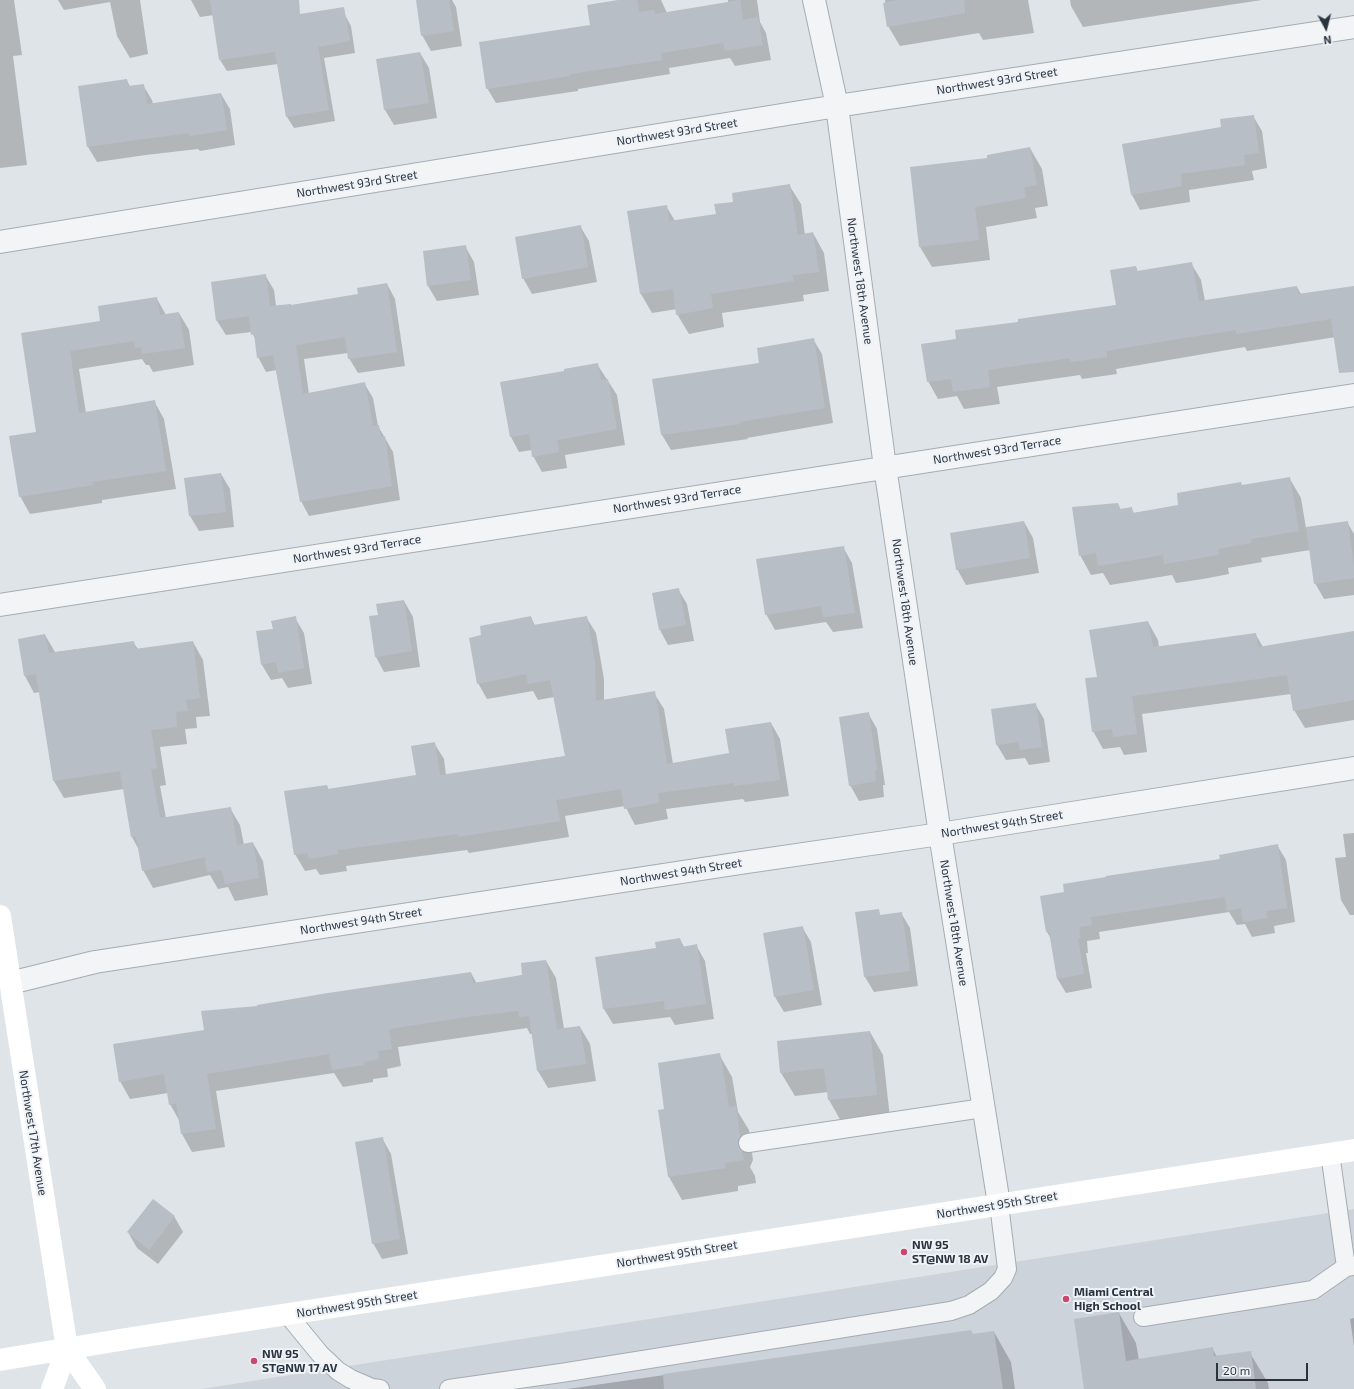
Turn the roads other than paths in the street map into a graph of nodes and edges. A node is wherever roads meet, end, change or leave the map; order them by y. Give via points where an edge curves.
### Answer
1 (814, 0) edge
2 (1354, 26) edge
3 (837, 106) junction
4 (0, 242) edge
5 (1354, 395) edge
6 (885, 467) junction
7 (0, 605) edge
8 (1354, 768) edge
9 (940, 834) junction
10 (0, 916) edge
11 (5, 984) edge
12 (983, 1108) junction
13 (748, 1143) dead end
14 (1354, 1150) edge
15 (1330, 1153) junction
16 (999, 1204) junction
17 (1350, 1266) edge
18 (288, 1315) junction
19 (1142, 1316) dead end
20 (67, 1349) junction
21 (0, 1360) edge
22 (52, 1389) edge
23 (95, 1389) edge
24 (380, 1389) edge
25 (449, 1389) edge

1 - 3 street, Northwest 18th Avenue
2 - 3 street, Northwest 93rd Street
3 - 4 street, Northwest 93rd Street
3 - 6 street, Northwest 18th Avenue
5 - 6 street, Northwest 93rd Terrace
6 - 7 street, Northwest 93rd Terrace
6 - 9 street, Northwest 18th Avenue
8 - 9 street, Northwest 94th Street
9 - 11 street, Northwest 94th Street via 95,962
9 - 12 street, Northwest 18th Avenue
10 - 11 main road, Northwest 17th Avenue
11 - 20 main road, Northwest 17th Avenue
12 - 13 lane
12 - 16 street, Northwest 18th Avenue
14 - 15 main road, Northwest 95th Street
15 - 16 main road, Northwest 95th Street
15 - 17 lane
16 - 18 main road, Northwest 95th Street
16 - 25 lane via 1007,1269 1003,1278 991,1290 969,1306 951,1311
17 - 19 lane via 1313,1290
18 - 20 main road, Northwest 95th Street
18 - 24 lane via 320,1354 338,1371 351,1379
20 - 21 main road, Northwest 95th Street
20 - 22 main road, Northwest 17th Avenue
20 - 23 main road, Northwest 17th Avenue

